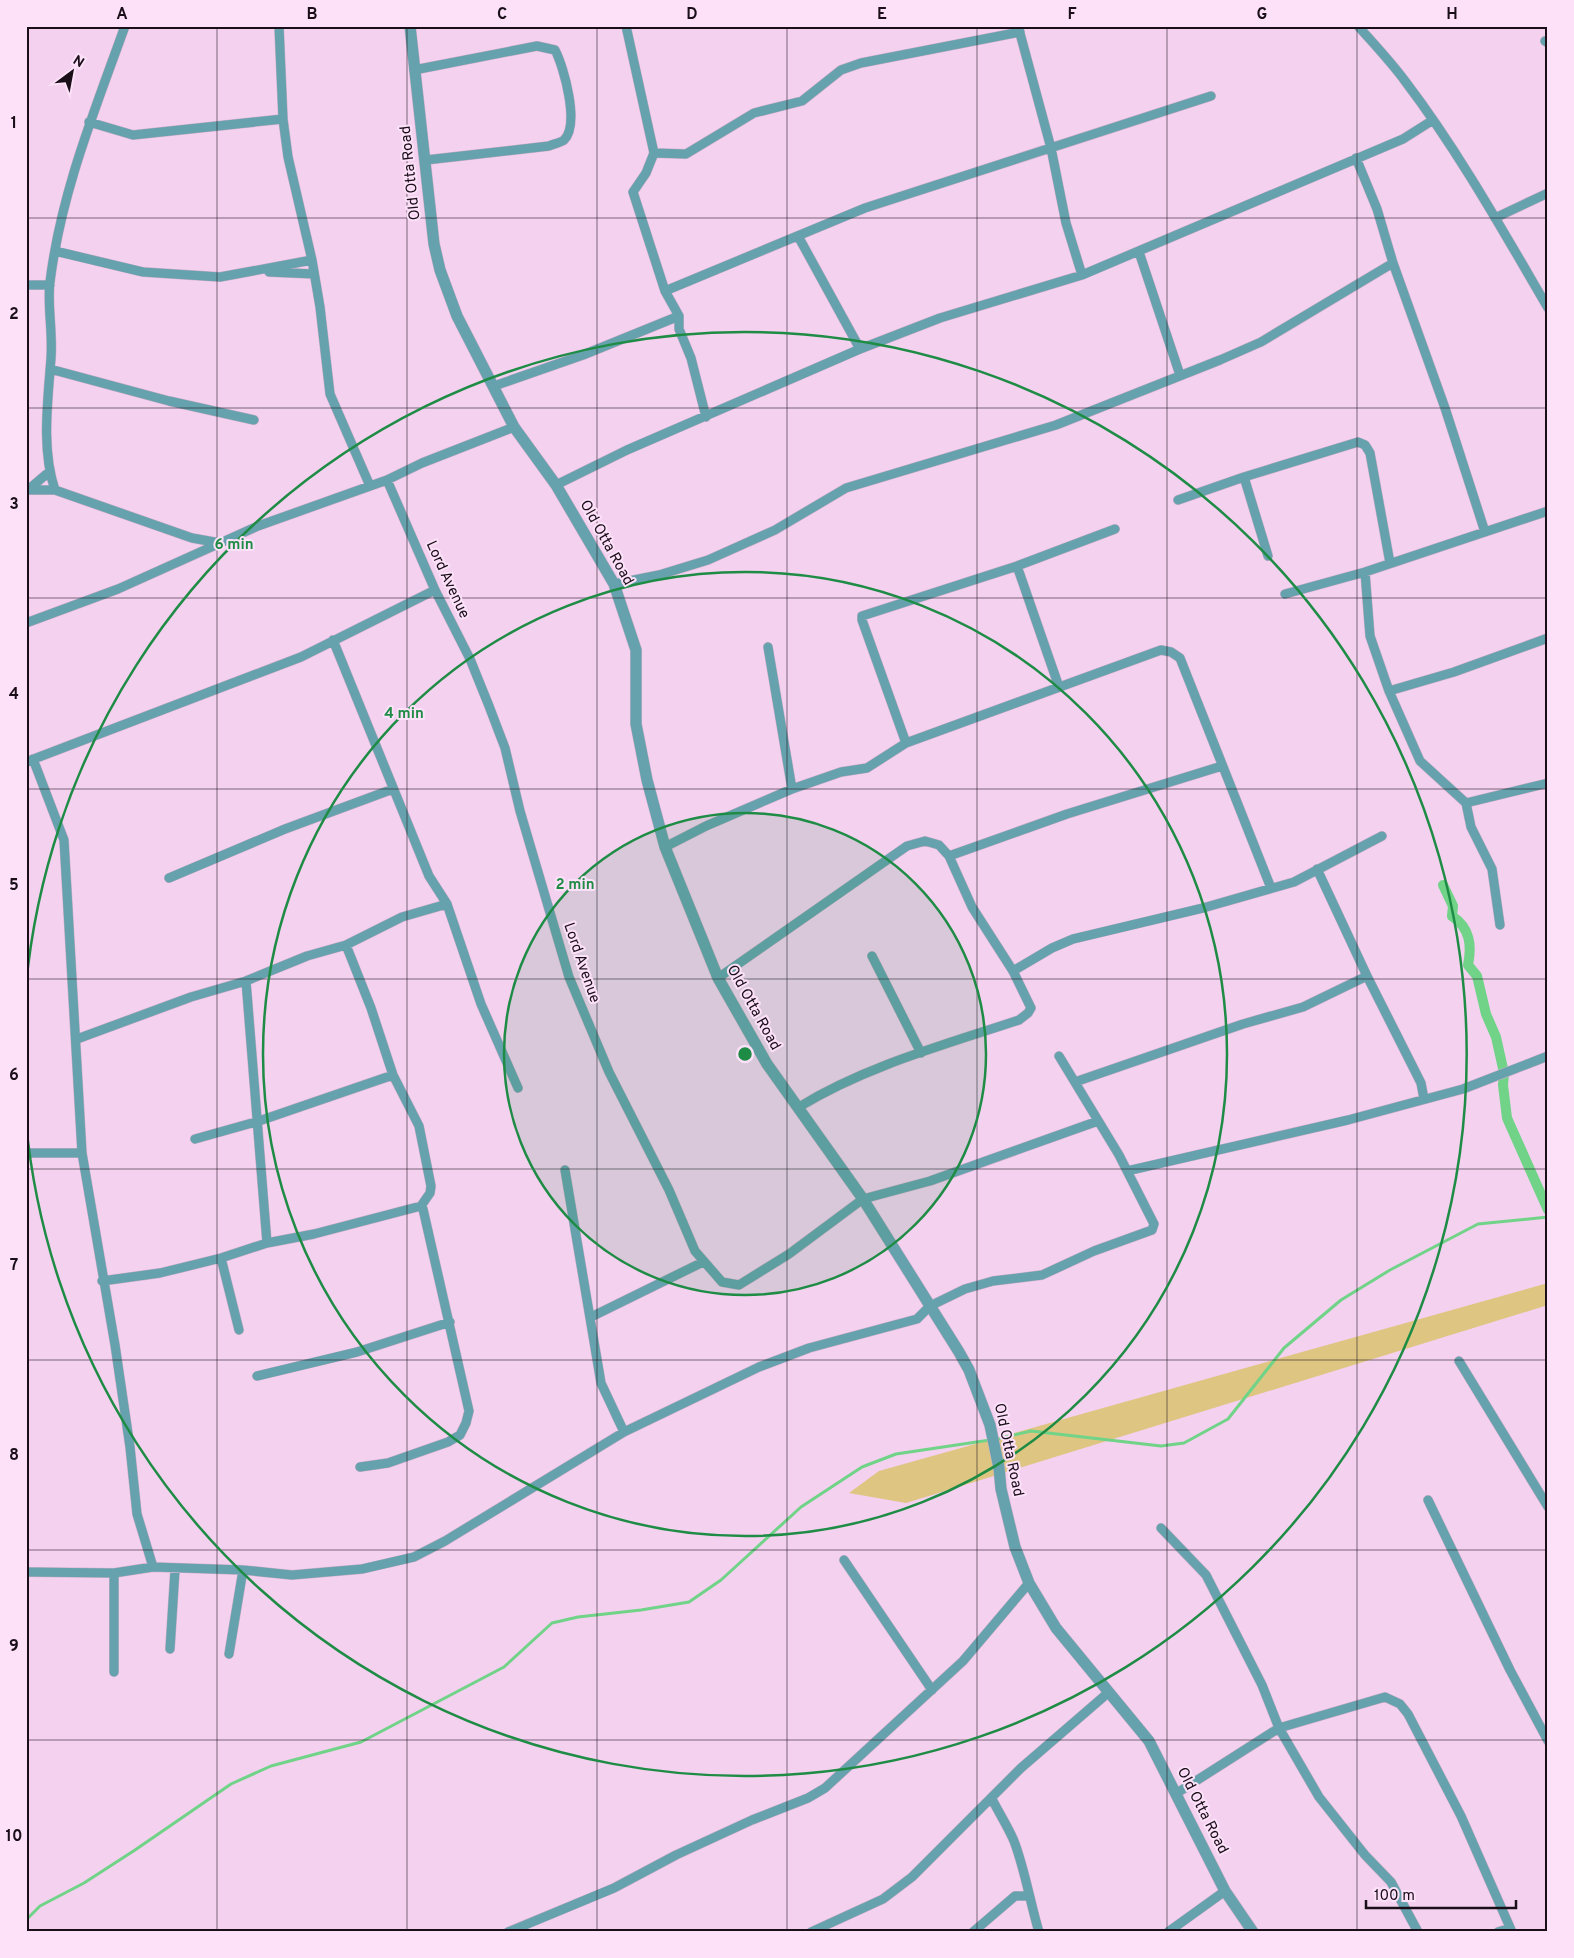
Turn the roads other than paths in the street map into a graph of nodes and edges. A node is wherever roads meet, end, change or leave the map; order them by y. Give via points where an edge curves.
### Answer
1 (125, 26) edge
2 (279, 26) edge
3 (410, 26) edge
4 (626, 26) edge
5 (1358, 26) edge
6 (1019, 29) edge
7 (414, 70) junction
8 (1211, 96) dead end
9 (283, 119) junction
10 (1433, 120) junction
11 (89, 122) junction
12 (1051, 148) junction
13 (654, 153) junction
14 (1356, 158) junction
15 (426, 160) junction
16 (1548, 193) edge
17 (1495, 218) junction
18 (798, 236) junction
19 (55, 251) junction
20 (1139, 252) junction
21 (312, 260) junction
22 (1393, 263) junction
23 (256, 272) junction
24 (314, 274) junction
25 (1082, 275) junction
26 (50, 284) junction
27 (26, 285) edge
28 (665, 291) junction
29 (1548, 308) edge
30 (679, 316) junction
31 (860, 349) junction
32 (50, 369) junction
33 (1180, 375) junction
34 (494, 386) junction
35 (706, 417) junction
36 (254, 420) dead end
37 (514, 426) junction
38 (48, 472) junction
39 (1244, 476) junction
40 (387, 480) junction
41 (370, 486) junction
42 (556, 486) junction
43 (28, 489) edge
44 (55, 490) junction
45 (1178, 500) dead end
46 (1548, 511) edge
47 (1116, 530) dead end
48 (1485, 532) junction
49 (220, 543) junction
50 (1268, 556) dead end
51 (1390, 563) junction
52 (1017, 566) junction
53 (1365, 572) junction
54 (614, 584) junction
55 (435, 590) junction
56 (1285, 594) dead end
57 (26, 623) edge
58 (1548, 638) edge
59 (332, 640) junction
60 (768, 647) dead end
61 (1059, 687) junction
62 (1389, 691) junction
63 (906, 743) junction
64 (30, 760) edge
65 (1222, 766) junction
66 (1548, 783) edge
67 (393, 789) junction
68 (792, 789) junction
69 (1466, 803) junction
70 (1382, 836) dead end
71 (665, 847) junction
72 (949, 856) junction
73 (1317, 869) junction
74 (169, 878) dead end
75 (1271, 888) junction
76 (447, 904) junction
77 (1500, 925) dead end
78 (346, 945) junction
79 (872, 956) dead end
80 (1013, 971) junction
81 (1367, 976) junction
82 (718, 978) junction
83 (246, 981) junction
84 (77, 1039) junction
85 (921, 1053) junction
86 (1059, 1056) dead end
87 (1548, 1056) edge
88 (393, 1075) junction
89 (1075, 1082) junction
90 (518, 1088) dead end
91 (1424, 1099) junction
92 (799, 1107) junction
93 (259, 1120) junction
94 (1098, 1121) junction
95 (195, 1139) dead end
96 (26, 1153) edge
97 (82, 1153) junction
98 (565, 1170) dead end
99 (1127, 1172) junction
100 (863, 1199) junction
101 (421, 1206) junction
102 (267, 1243) junction
103 (221, 1258) junction
104 (702, 1262) junction
105 (102, 1281) junction
106 (930, 1306) junction
107 (591, 1317) junction
108 (450, 1322) junction
109 (239, 1330) dead end
110 (1459, 1361) dead end
111 (257, 1376) dead end
112 (624, 1432) junction
113 (360, 1467) dead end
114 (1428, 1500) dead end
115 (1548, 1507) edge
116 (1160, 1528) dead end
117 (844, 1560) dead end
118 (153, 1567) junction
119 (175, 1570) junction
120 (243, 1570) junction
121 (26, 1572) edge
122 (114, 1573) junction
123 (1029, 1583) junction
124 (170, 1649) dead end
125 (229, 1654) dead end
126 (114, 1672) dead end
127 (932, 1690) junction
128 (1109, 1692) junction
129 (1278, 1728) junction
130 (1548, 1740) edge
131 (1177, 1793) junction
132 (992, 1799) junction
133 (1225, 1891) junction
134 (1028, 1896) junction
135 (1511, 1930) edge
136 (508, 1932) edge
137 (811, 1932) edge
138 (974, 1932) edge
139 (1039, 1932) edge
140 (1168, 1932) edge
141 (1252, 1932) edge
142 (1418, 1932) edge
143 (1498, 1932) edge

1 - 11 street
2 - 9 street
3 - 7 street, Old Otta Road
4 - 13 street
5 - 10 street
6 - 12 street
6 - 13 street via 861,63 842,70 802,101 754,113 686,154
7 - 15 street, Old Otta Road
7 - 15 street via 537,46 555,50 572,114 564,140 549,146
8 - 12 street
9 - 11 street via 133,134
9 - 21 street via 288,157
10 - 14 street via 1403,139
10 - 17 street
11 - 19 street
12 - 18 street via 865,208
12 - 25 street via 1066,223
13 - 28 street via 646,173 632,192
14 - 20 street
14 - 22 street via 1377,209
15 - 34 street, Old Otta Road via 434,244 440,270 457,316
16 - 17 street
17 - 29 street
18 - 28 street
18 - 31 street
19 - 23 street via 144,272 220,277
19 - 26 street
20 - 25 street
20 - 33 street
21 - 23 street
21 - 24 street
22 - 33 street via 1261,342
22 - 48 street
23 - 24 street
24 - 41 street via 330,394
25 - 31 street via 940,318
26 - 27 street
26 - 32 street via 53,334
28 - 30 street
30 - 34 street via 583,355
30 - 35 street via 679,329 691,358
31 - 35 street
32 - 36 street
32 - 38 street
33 - 54 street via 1056,426 846,488 775,530 708,560
34 - 37 street, Old Otta Road
35 - 42 street via 627,450
37 - 40 street
37 - 42 street, Old Otta Road
38 - 43 street
38 - 44 street
39 - 45 street
39 - 50 street
39 - 51 street via 1358,442 1366,445
40 - 41 street
40 - 55 street, Lord Avenue
41 - 49 street
42 - 54 street, Old Otta Road
43 - 44 street
44 - 49 street via 192,538
46 - 48 street
47 - 52 street
48 - 51 street
49 - 57 street via 118,589
51 - 53 street
52 - 61 street
52 - 63 street via 862,616
53 - 56 street
53 - 62 street via 1370,636
54 - 71 street, Old Otta Road via 636,650 636,724
55 - 59 street
55 - 104 street, Lord Avenue via 470,659 505,748 520,811 569,977 609,1072 669,1190 685,1233
58 - 62 street via 1454,672
59 - 64 street via 301,657
59 - 67 street
60 - 68 street
61 - 63 street
61 - 65 street via 1161,650 1171,652 1180,658
62 - 69 street via 1420,761
63 - 68 street via 867,768 841,772
64 - 84 street via 64,840 71,987
65 - 72 street via 1067,814
65 - 75 street
66 - 69 street
67 - 74 street via 285,829
67 - 76 street via 429,876
68 - 71 street
69 - 77 street via 1471,827 1492,869
70 - 73 street
71 - 82 street, Old Otta Road
72 - 80 street via 972,907
72 - 82 street via 939,845 925,841 907,846
73 - 75 street via 1294,882
73 - 81 street
75 - 80 street via 1073,939
76 - 78 street via 402,917
76 - 90 street via 481,1004
78 - 83 street via 307,956
78 - 88 street
79 - 85 street
80 - 85 street via 1031,1008 1028,1014 1019,1020
81 - 89 street via 1303,1007 1234,1027
81 - 91 street via 1421,1083
82 - 92 street, Old Otta Road via 767,1064
83 - 84 street via 191,997
83 - 93 street
84 - 97 street
85 - 92 street via 836,1085
86 - 89 street
87 - 91 street via 1463,1089
88 - 93 street
88 - 101 street via 419,1126 431,1186
89 - 94 street
91 - 99 street
92 - 100 street, Old Otta Road
93 - 95 street
93 - 102 street
94 - 99 street
94 - 100 street via 930,1181
96 - 97 street
97 - 105 street
98 - 107 street
99 - 106 street via 1154,1224 1152,1230 1094,1251 1042,1275 965,1288
100 - 104 street, Lord Avenue via 789,1254 739,1285 722,1282
100 - 106 street, Old Otta Road
101 - 102 street
101 - 108 street
102 - 103 street
103 - 105 street via 160,1273
103 - 109 street
104 - 107 street
105 - 118 street via 130,1447 136,1514
106 - 112 street via 917,1319 809,1348 759,1367
106 - 123 street, Old Otta Road via 969,1370 985,1409 1015,1547
107 - 112 street via 601,1384
108 - 111 street via 357,1352
108 - 113 street via 469,1411 460,1435 388,1463
110 - 115 street
112 - 120 street via 445,1542 414,1557 362,1570 292,1575
114 - 130 street via 1510,1670
116 - 129 street via 1206,1575 1262,1685
117 - 127 street
118 - 119 street
118 - 122 street
119 - 120 street
119 - 124 street
120 - 125 street
121 - 122 street
122 - 126 street
123 - 127 street via 963,1661
123 - 128 street, Old Otta Road via 1056,1628
127 - 136 street via 818,1793 676,1855 614,1888
128 - 131 street, Old Otta Road via 1149,1741
128 - 132 street via 1021,1768
129 - 131 street
129 - 135 street via 1385,1697 1400,1704 1461,1816
129 - 142 street via 1319,1796 1365,1855 1391,1882
131 - 133 street, Old Otta Road
132 - 134 street via 1013,1839 1025,1874
132 - 137 street via 912,1877 890,1894
133 - 140 street
133 - 141 street, Old Otta Road
134 - 138 street via 1015,1896
134 - 139 street
135 - 143 street

